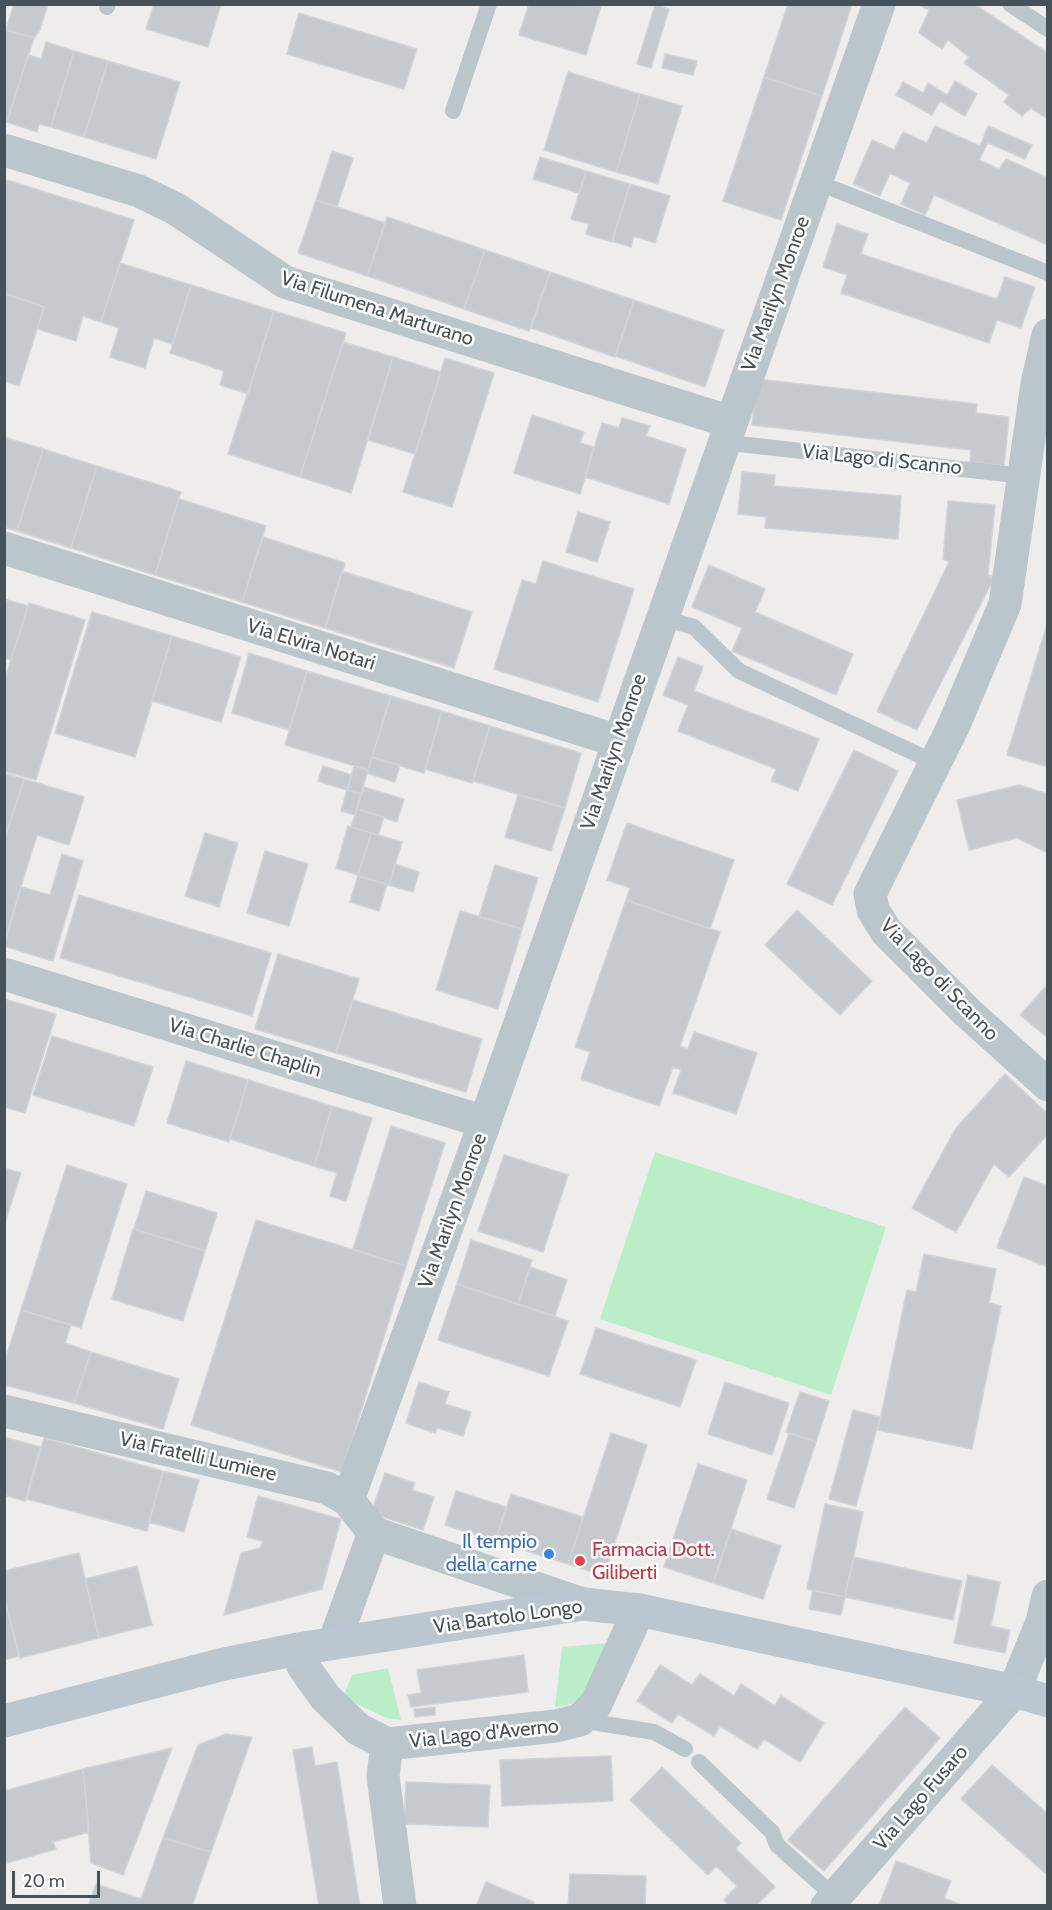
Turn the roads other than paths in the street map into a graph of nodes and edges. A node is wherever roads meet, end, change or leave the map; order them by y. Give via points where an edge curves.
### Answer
1 (489, 4) edge
2 (879, 4) edge
3 (1010, 4) edge
4 (1047, 29) edge
5 (453, 111) dead end
6 (4, 150) edge
7 (834, 189) dead end
8 (1047, 273) edge
9 (1047, 336) edge
10 (735, 433) junction
11 (1024, 476) junction
12 (4, 548) edge
13 (680, 624) dead end
14 (618, 741) junction
15 (936, 763) junction
16 (4, 974) edge
17 (1047, 1085) edge
18 (485, 1122) junction
19 (4, 1411) edge
20 (348, 1500) junction
21 (374, 1533) junction
22 (1047, 1596) edge
23 (583, 1604) junction
24 (639, 1610) junction
25 (334, 1643) junction
26 (298, 1649) junction
27 (1014, 1691) junction
28 (1047, 1701) edge
29 (580, 1720) junction
30 (4, 1721) edge
31 (387, 1744) junction
32 (685, 1749) dead end
33 (699, 1762) dead end
34 (835, 1903) edge
35 (400, 1905) edge

1 - 5 lane
2 - 10 street, Via Marilyn Monroe
3 - 4 lane
6 - 10 street, Via Filumena Marturano via 148,196 176,209 285,282
7 - 8 lane
9 - 11 street, Via Lago di Scanno
10 - 11 lane, Via Lago di Scanno
10 - 14 street, Via Marilyn Monroe
11 - 15 street, Via Lago di Scanno via 1005,604
12 - 14 street, Via Elvira Notari
13 - 15 lane via 694,627 739,671
14 - 18 street, Via Marilyn Monroe
15 - 17 street, Via Lago di Scanno via 873,884 873,910 886,931
16 - 18 street, Via Charlie Chaplin
18 - 20 street, Via Marilyn Monroe
19 - 20 street, Via Fratelli Lumiere via 327,1488
20 - 21 street, Via Fratelli Lumiere
21 - 23 street
21 - 25 street
22 - 27 street, Via Lago Fusaro via 1042,1622
23 - 24 street, Via Bartolo Longo
23 - 25 street, Via Bartolo Longo
24 - 27 street, Via Bartolo Longo
24 - 29 street, Via Lago d'Averno via 596,1704
25 - 26 street, Via Bartolo Longo
26 - 30 street, Via Bartolo Longo via 220,1665
26 - 31 street, Via Lago d'Averno via 303,1666 325,1697 358,1729
27 - 28 street, Via Bartolo Longo
27 - 34 street, Via Lago Fusaro
29 - 31 street, Via Lago d'Averno via 568,1725
29 - 32 lane, Via Lago d'Averno via 654,1732
31 - 35 street, Via Lago d'Averno via 382,1776
33 - 34 lane via 772,1832 777,1845

